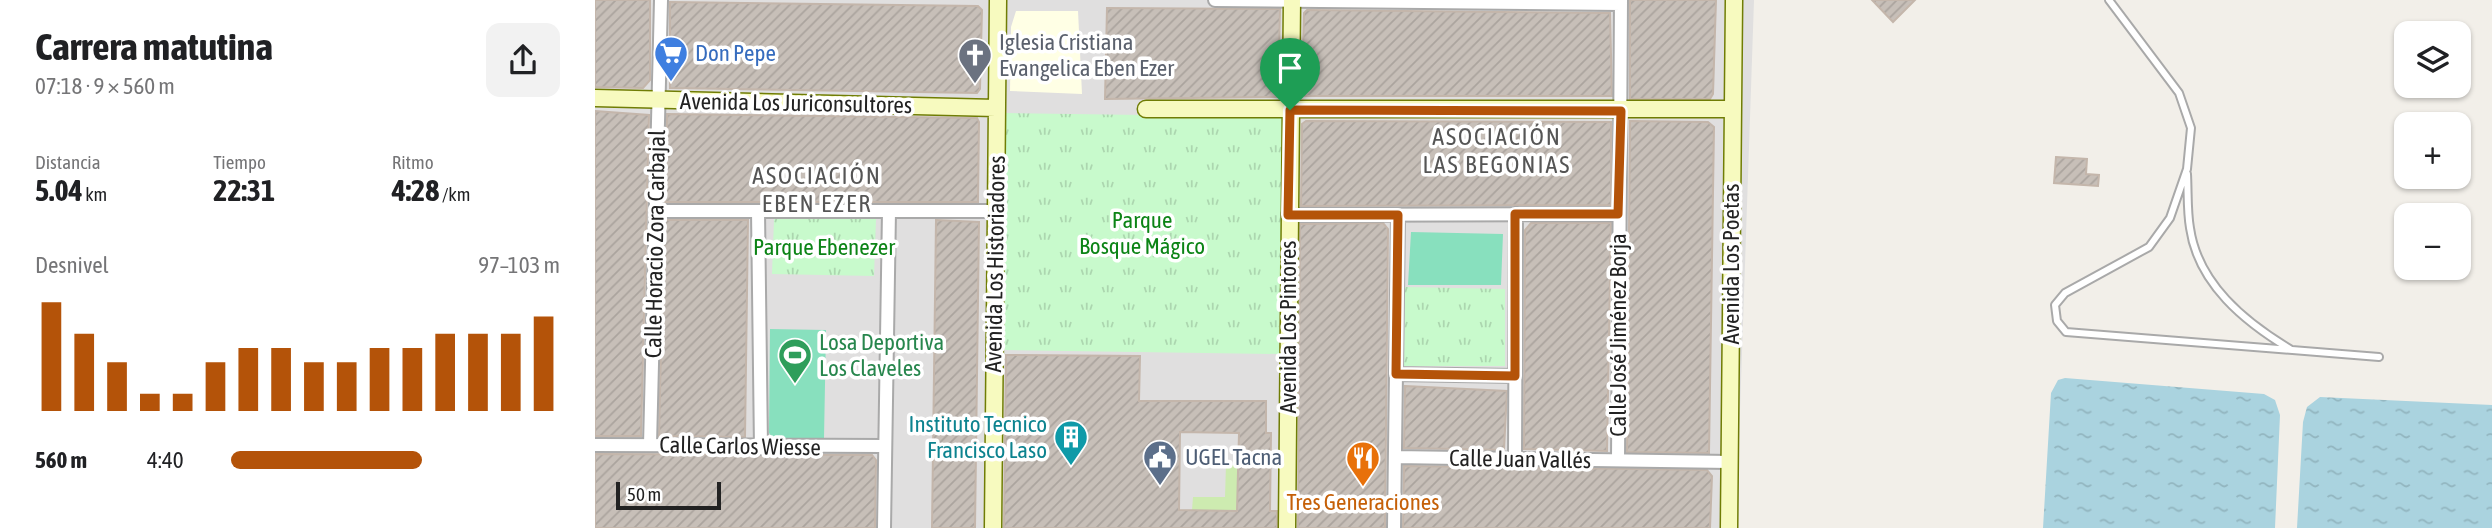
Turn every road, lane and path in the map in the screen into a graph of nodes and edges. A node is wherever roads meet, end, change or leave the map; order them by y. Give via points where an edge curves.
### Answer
1 (661, 0) edge
2 (998, 0) edge
3 (1215, 0) edge
4 (1734, 0) edge
5 (2109, 0) edge
6 (1292, 1) edge
7 (1398, 1) edge
8 (1520, 1) edge
9 (1621, 2) edge
10 (595, 98) edge
11 (659, 99) junction
12 (996, 108) junction
13 (1146, 109) dead end
14 (1733, 109) junction
15 (1290, 110) junction
16 (1621, 111) junction
17 (2187, 169) junction
18 (656, 211) junction
19 (758, 211) junction
20 (889, 211) junction
21 (996, 211) junction
22 (1515, 214) junction
23 (1618, 214) junction
24 (1288, 215) junction
25 (1398, 215) junction
26 (2292, 350) junction
27 (2379, 357) dead end
28 (1396, 374) junction
29 (1515, 376) junction
30 (595, 445) edge
31 (650, 445) junction
32 (885, 446) junction
33 (761, 448) junction
34 (1395, 457) junction
35 (1515, 459) junction
36 (1618, 460) junction
37 (1730, 461) junction
38 (884, 528) edge
39 (993, 528) edge
40 (1287, 528) edge
41 (1394, 528) edge
42 (1729, 528) edge

1 - 11 street, Calle Horacio Zora Carbajal
2 - 12 street, Avenida Los Historiadores
3 - 6 street
4 - 14 street, Avenida Los Poetas
5 - 17 lane via 2179,93 2191,128
6 - 7 street
6 - 15 street, Avenida Los Pintores
7 - 8 street
8 - 9 street
9 - 16 street, Calle José Jiménez Borja
10 - 11 street, Avenida Los Juriconsultores
11 - 12 street, Avenida Los Juriconsultores
11 - 18 street, Calle Horacio Zora Carbajal
12 - 21 street, Avenida Los Historiadores
13 - 15 street
14 - 16 street
14 - 37 street, Avenida Los Poetas
15 - 16 street
15 - 24 street, Avenida Los Pintores
16 - 23 street, Calle José Jiménez Borja
17 - 26 lane via 2190,230 2204,270 2231,306 2258,330
17 - 26 lane via 2170,218 2149,247 2064,293 2055,305 2057,321 2066,332
18 - 19 street
18 - 31 street, Calle Horacio Zora Carbajal
19 - 20 street
19 - 33 street
20 - 21 street
20 - 32 street
21 - 39 street, Avenida Los Historiadores
22 - 23 street
22 - 25 street
22 - 29 street
23 - 36 street, Calle José Jiménez Borja
24 - 25 street
24 - 40 street, Avenida Los Pintores
25 - 28 street
26 - 27 lane
28 - 29 street
28 - 34 street
29 - 35 street
30 - 31 street, Calle Carlos Wiesse
31 - 33 street, Calle Carlos Wiesse
32 - 33 street, Calle Carlos Wiesse
32 - 38 street
34 - 35 street, Calle Juan Vallés
34 - 41 street
35 - 36 street, Calle Juan Vallés
36 - 37 street, Calle Juan Vallés
37 - 42 street, Avenida Los Poetas

